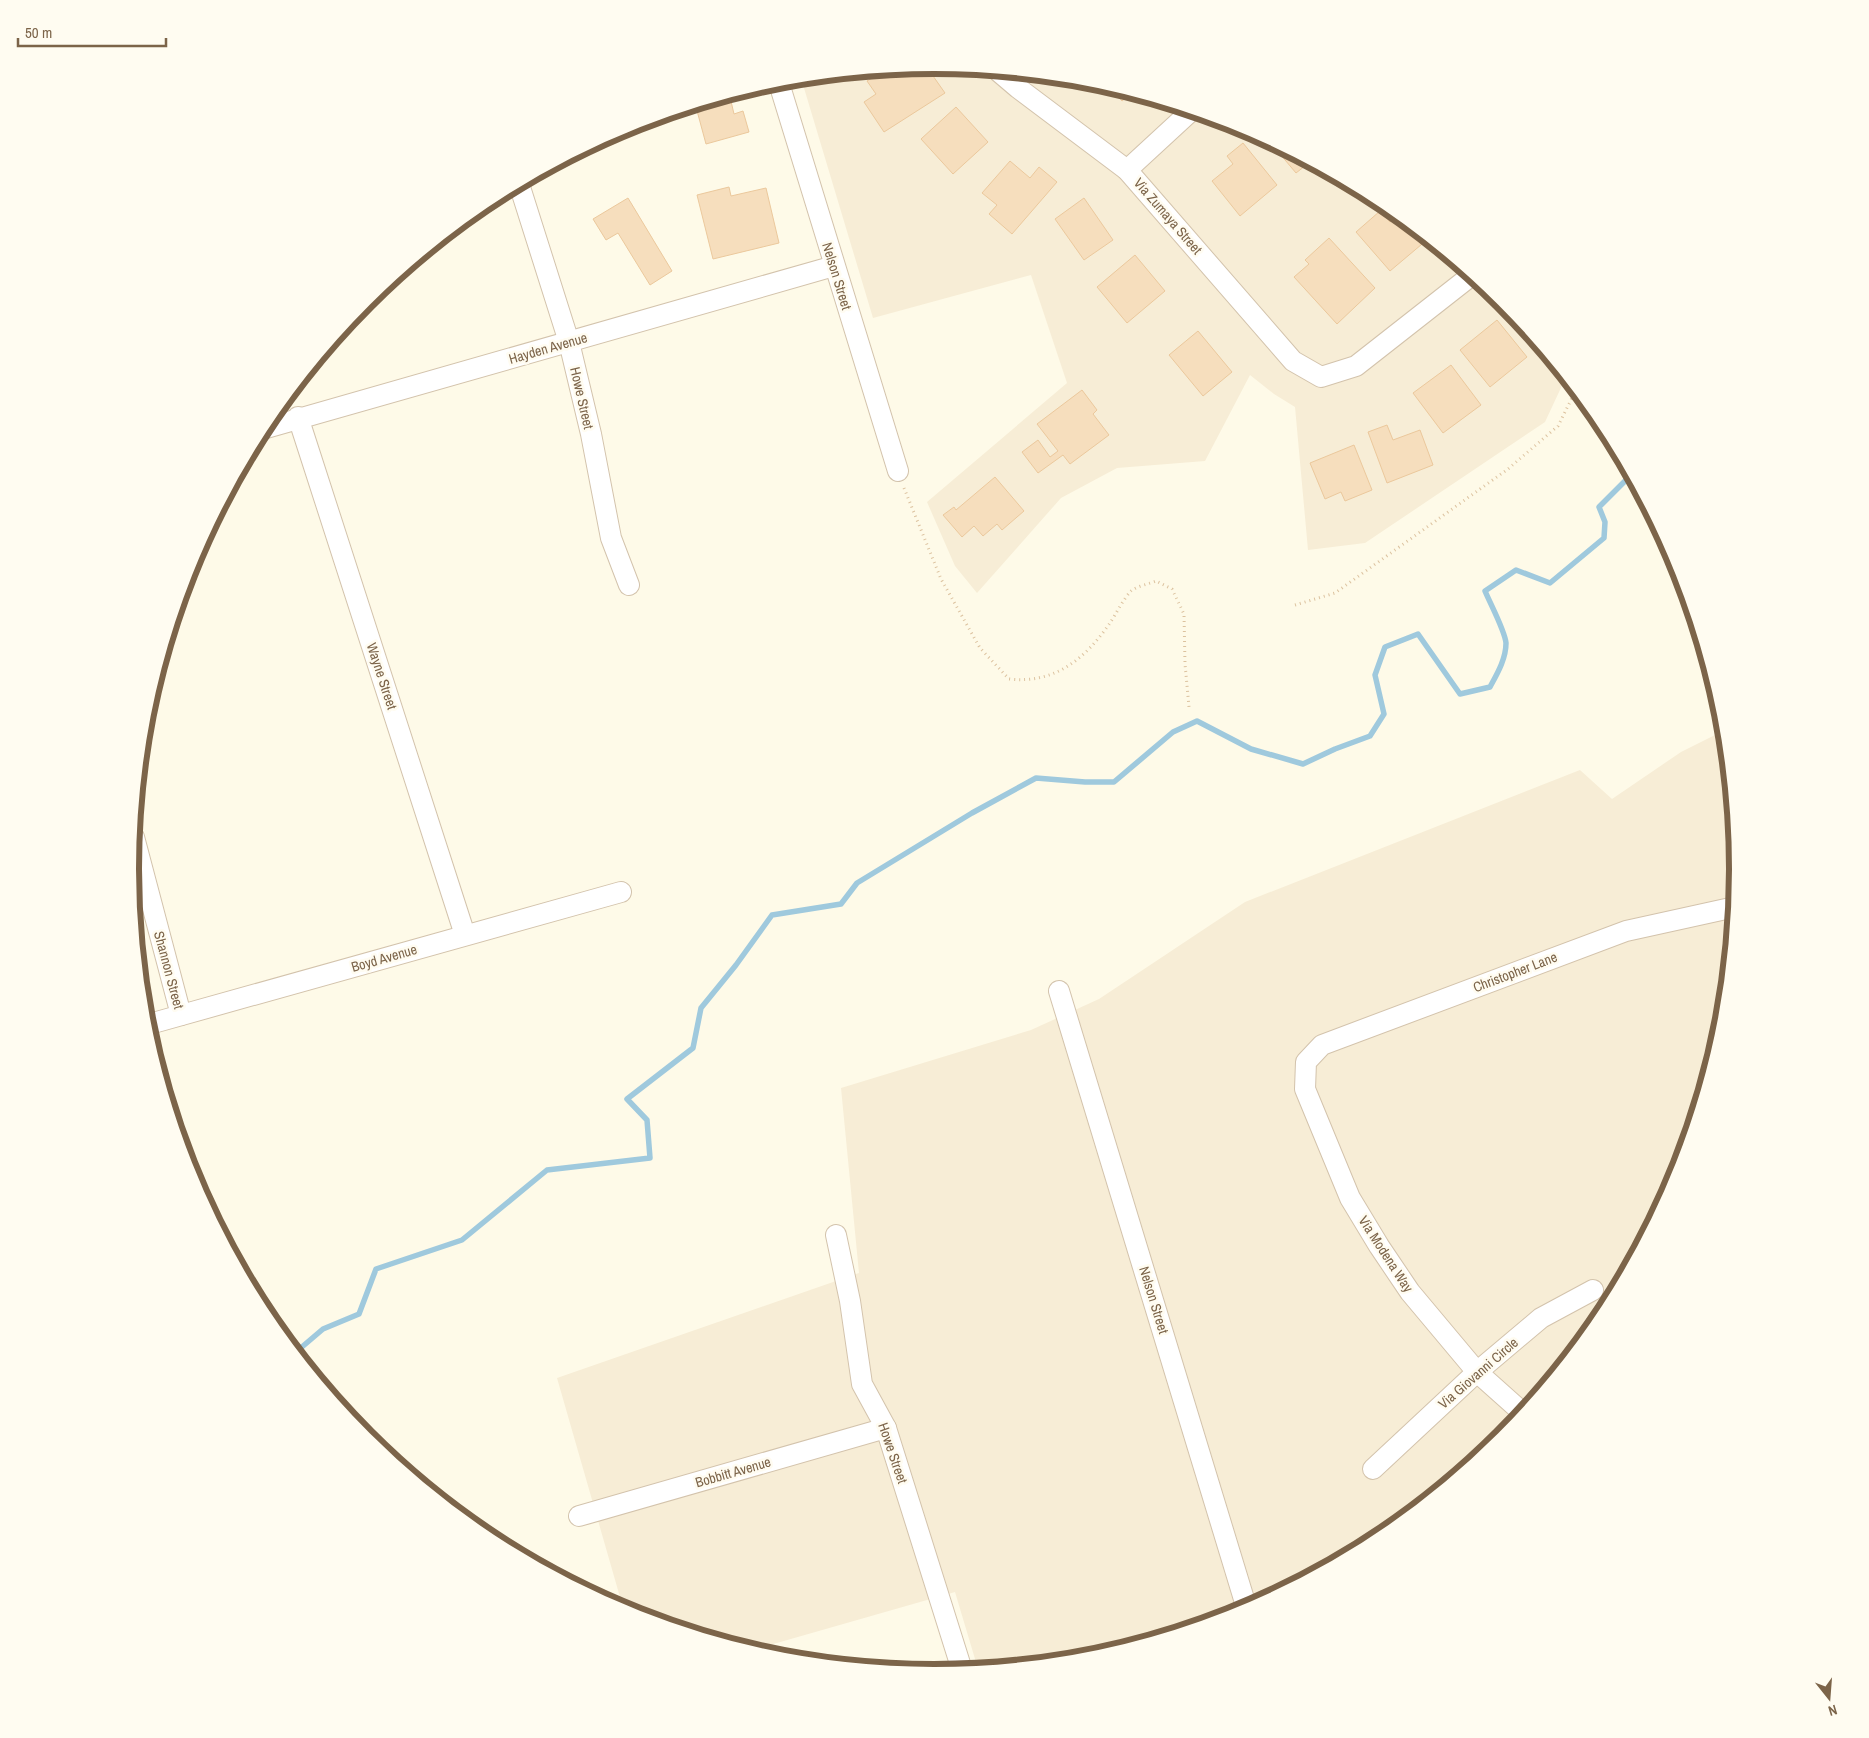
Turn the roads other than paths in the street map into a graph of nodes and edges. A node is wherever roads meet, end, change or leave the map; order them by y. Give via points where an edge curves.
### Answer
1 (1005, 77) edge
2 (781, 89) edge
3 (1187, 115) edge
4 (1127, 170) junction
5 (521, 190) edge
6 (834, 266) junction
7 (1467, 279) edge
8 (569, 342) junction
9 (298, 417) junction
10 (274, 425) edge
11 (898, 471) road end
12 (629, 585) dead end
13 (139, 858) edge
14 (621, 892) dead end
15 (1728, 908) edge
16 (465, 935) junction
17 (1059, 991) dead end
18 (181, 1015) junction
19 (155, 1023) edge
20 (1306, 1062) joint
21 (836, 1235) dead end
22 (1593, 1290) dead end
23 (1477, 1372) junction
24 (1518, 1408) edge
25 (886, 1428) junction
26 (1373, 1469) dead end
27 (579, 1516) dead end
28 (1245, 1601) edge
29 (960, 1664) edge

1 - 4 street, Via Zumaya Street
2 - 6 street, Nelson Street
3 - 4 street
4 - 7 street, Via Zumaya Street via 1293,361 1321,377 1356,366
5 - 8 street, Howe Street
6 - 8 street, Hayden Avenue
6 - 11 street, Nelson Street
8 - 9 street, Hayden Avenue
8 - 12 street, Howe Street via 611,538
9 - 10 street, Hayden Avenue
9 - 16 street, Wayne Street
13 - 18 street, Shannon Street
14 - 16 street, Boyd Avenue
15 - 20 street, Christopher Lane via 1626,931 1558,955 1322,1045
16 - 18 street, Boyd Avenue
17 - 28 street, Nelson Street
18 - 19 street, Boyd Avenue
20 - 23 street, Via Modena Way via 1305,1089 1350,1198 1410,1292
21 - 25 street, Howe Street via 862,1384
22 - 23 street, Via Giovanni Circle via 1541,1318
23 - 24 street, Via Modena Way
23 - 26 street, Via Giovanni Circle
25 - 27 street, Bobbitt Avenue
25 - 29 street, Howe Street

